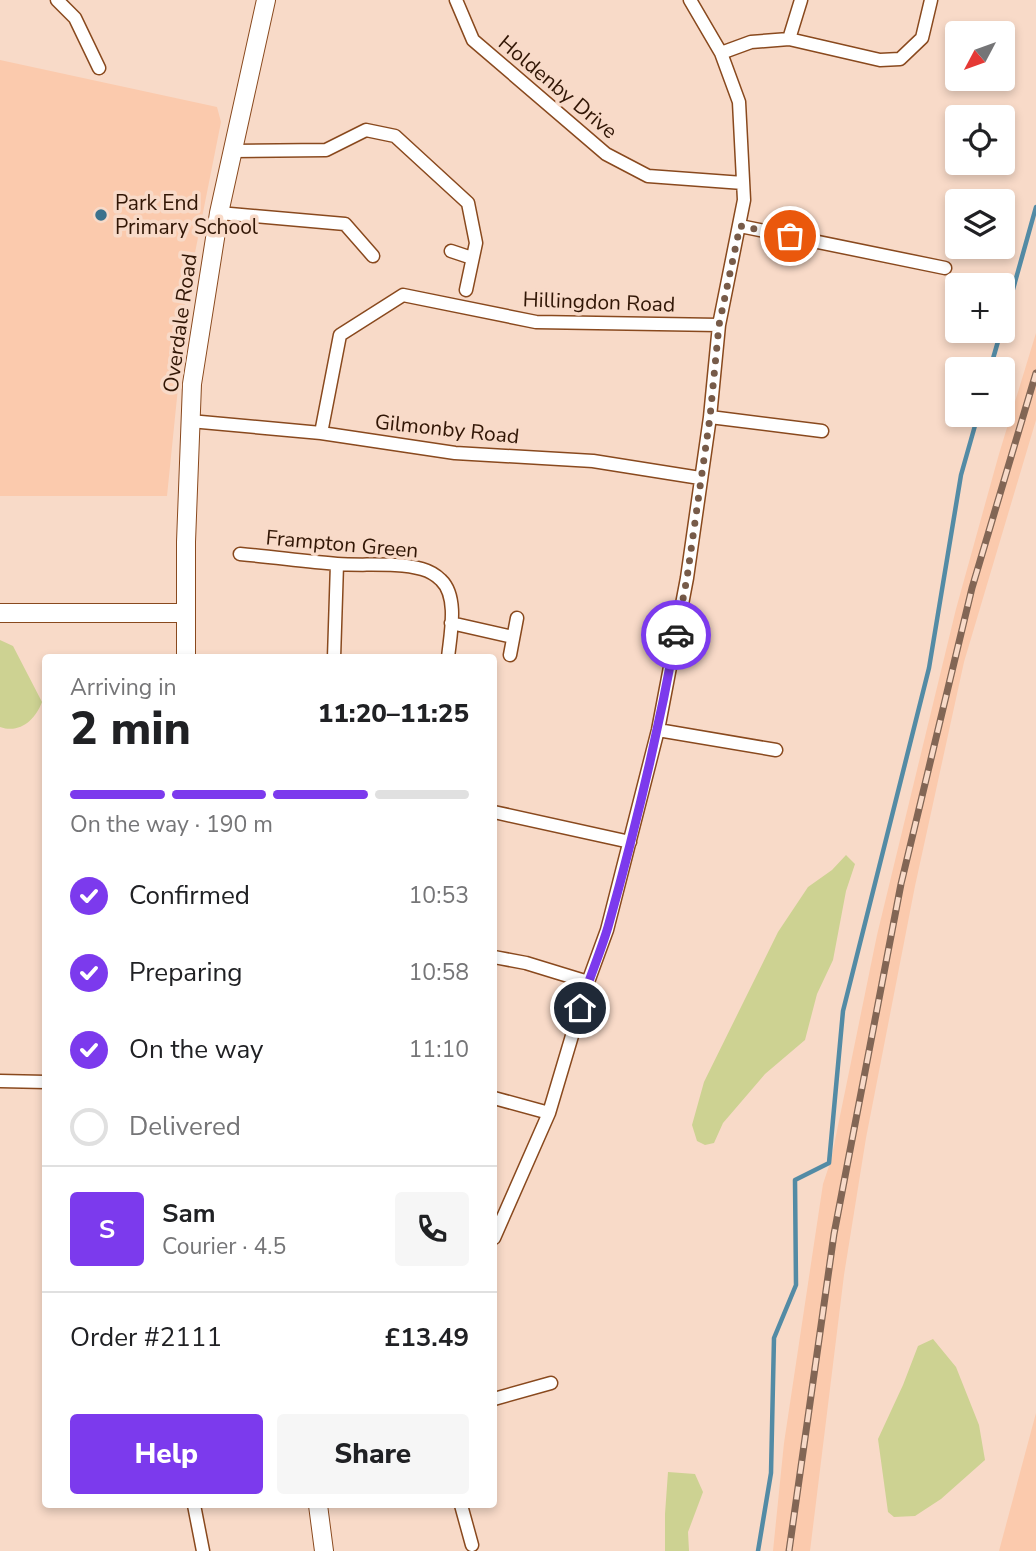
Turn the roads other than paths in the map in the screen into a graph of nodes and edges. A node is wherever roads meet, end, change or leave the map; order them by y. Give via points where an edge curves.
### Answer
1 (57, 0) edge
2 (266, 0) edge
3 (456, 0) edge
4 (690, 0) edge
5 (801, 0) edge
6 (931, 0) edge
7 (789, 39) junction
8 (721, 53) junction
9 (99, 68) dead end
10 (232, 150) junction
11 (743, 183) junction
12 (219, 213) junction
13 (740, 226) junction
14 (452, 251) dead end
15 (373, 257) dead end
16 (472, 258) junction
17 (944, 268) dead end
18 (466, 290) dead end
19 (719, 325) junction
20 (710, 417) junction
21 (190, 421) junction
22 (822, 431) dead end
23 (321, 433) junction
24 (700, 478) junction
25 (240, 554) dead end
26 (337, 564) junction
27 (0, 613) edge
28 (185, 613) junction
29 (517, 618) dead end
30 (451, 623) junction
31 (513, 637) junction
32 (186, 654) edge
33 (334, 654) edge
34 (448, 654) edge
35 (510, 655) dead end
36 (658, 730) junction
37 (776, 750) dead end
38 (497, 813) edge
39 (630, 842) junction
40 (497, 958) edge
41 (588, 982) junction
42 (0, 1081) edge
43 (42, 1082) edge
44 (497, 1099) edge
45 (549, 1113) junction
46 (497, 1231) edge
47 (551, 1383) dead end
48 (497, 1398) edge
49 (195, 1508) edge
50 (318, 1508) edge
51 (462, 1508) edge
52 (472, 1545) dead end
53 (203, 1551) edge
54 (324, 1551) edge

1 - 9 street via 75,18
2 - 10 street, Overdale Road
3 - 11 street, Holdenby Drive via 472,40 606,154 648,176
4 - 8 street
5 - 7 street
6 - 7 street via 922,38 900,59 880,60
7 - 8 street via 751,42
8 - 11 street via 739,102
10 - 12 street, Overdale Road
10 - 16 street via 326,150 366,130 395,136 468,203 476,243
11 - 13 street
12 - 15 street via 345,224
12 - 21 street, Overdale Road
13 - 17 street
13 - 19 street
14 - 16 street
16 - 18 street
19 - 20 street
19 - 23 street, Hillingdon Road via 536,323 403,295 340,335
20 - 22 street
20 - 24 street
21 - 23 street, Gilmonby Road
21 - 28 street, Overdale Road
23 - 24 street, Gilmonby Road via 455,453 593,461
24 - 36 street via 687,578
25 - 26 street, Frampton Green
26 - 30 street, Frampton Green via 409,568 434,575 449,593
26 - 33 street
27 - 28 street
28 - 32 street, Overdale Road
29 - 31 street
30 - 31 street
30 - 34 street, Frampton Green
31 - 35 street
36 - 37 street
36 - 39 street
38 - 39 street
39 - 41 street
40 - 41 street
41 - 45 street
42 - 43 street
44 - 45 street
45 - 46 street
47 - 48 street
49 - 53 street
50 - 54 street
51 - 52 street

